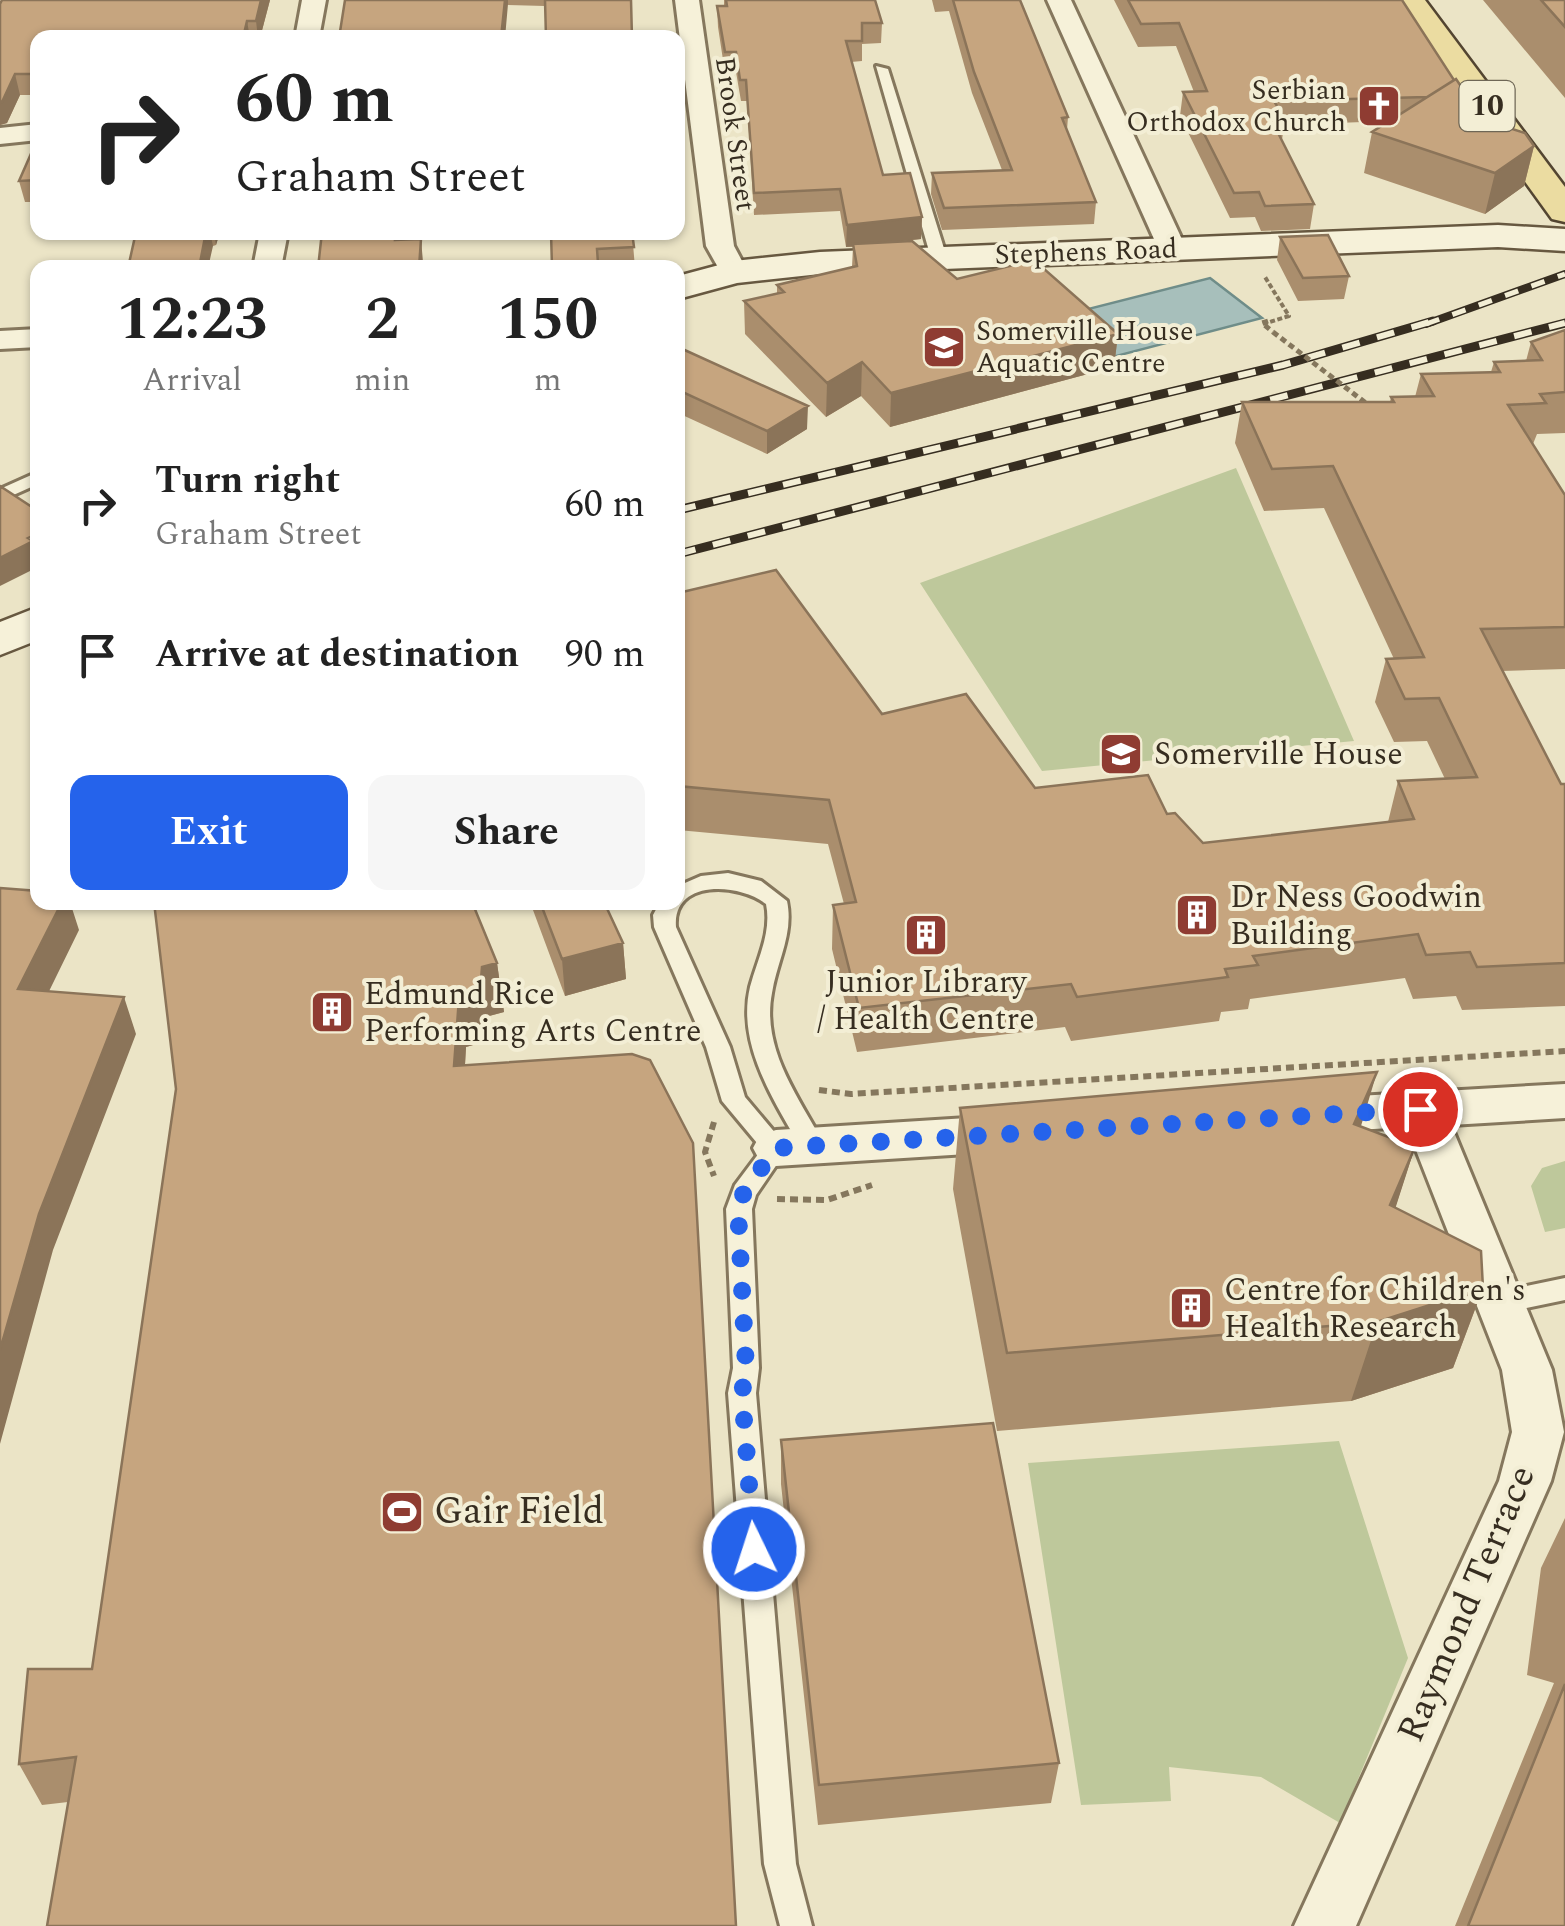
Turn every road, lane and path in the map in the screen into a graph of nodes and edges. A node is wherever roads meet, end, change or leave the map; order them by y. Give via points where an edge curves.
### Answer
1 (314, 0) edge
2 (687, 0) edge
3 (1059, 0) edge
4 (1409, 0) edge
5 (1441, 0) edge
6 (309, 30) edge
7 (881, 69) dead end
8 (0, 136) edge
9 (30, 136) edge
10 (1565, 166) edge
11 (1565, 212) edge
12 (1498, 236) junction
13 (1565, 240) edge
14 (1172, 248) junction
15 (939, 258) junction
16 (734, 272) junction
17 (1266, 277) dead end
18 (685, 286) edge
19 (30, 338) edge
20 (0, 340) edge
21 (1382, 416) edge
22 (0, 476) edge
23 (30, 476) edge
24 (30, 480) edge
25 (0, 496) edge
26 (30, 625) edge
27 (0, 641) edge
28 (685, 891) edge
29 (667, 910) edge
30 (1565, 1051) edge
31 (778, 1088) junction
32 (1565, 1100) edge
33 (734, 1101) junction
34 (1420, 1109) junction
35 (1258, 1119) edge
36 (1065, 1130) edge
37 (795, 1146) junction
38 (876, 1183) dead end
39 (741, 1199) junction
40 (1565, 1290) edge
41 (1502, 1302) junction
42 (796, 1926) edge
43 (1325, 1926) edge

1 - 6 street
2 - 16 street, Brook Street via 720,246
3 - 14 street
4 - 11 main road, 10
5 - 10 main road, 10
7 - 15 lane
8 - 9 street
11 - 12 street, Stephens Road
12 - 13 street, Stephens Road
12 - 14 street, Stephens Road
14 - 15 street, Stephens Road
15 - 16 street, Stephens Road
16 - 18 street, Stephens Road
17 - 21 path, bridge via 1289,316 1262,324
19 - 20 street
22 - 23 lane
24 - 25 lane
26 - 27 street
28 - 31 lane via 726,880 752,885 776,902 779,920 759,1008
29 - 33 lane via 665,927 718,1047
30 - 31 path via 850,1094
31 - 37 lane
32 - 34 street
33 - 37 lane
33 - 39 path via 711,1126 705,1152 720,1184
34 - 35 street
34 - 41 street, Raymond Terrace
36 - 37 street
37 - 39 lane
38 - 39 path via 826,1200
39 - 42 lane via 742,1393 780,1864
40 - 41 lane
41 - 43 street, Raymond Terrace via 1527,1370 1538,1432 1525,1482

